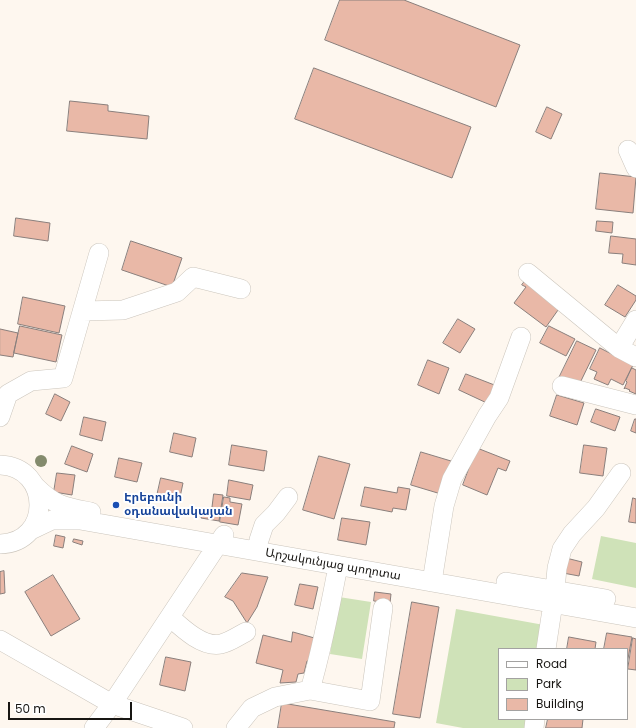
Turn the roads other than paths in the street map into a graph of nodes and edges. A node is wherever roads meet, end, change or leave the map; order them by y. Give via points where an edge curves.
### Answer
1 (628, 150) dead end
2 (636, 168) edge
3 (99, 253) dead end
4 (528, 273) dead end
5 (242, 289) dead end
6 (83, 311) junction
7 (636, 320) edge
8 (521, 337) dead end
9 (619, 348) junction
10 (636, 357) edge
11 (562, 386) dead end
12 (636, 405) edge
13 (0, 417) edge
14 (0, 465) edge
15 (621, 473) dead end
16 (36, 487) junction
17 (288, 498) dead end
18 (31, 530) junction
19 (222, 540) junction
20 (259, 540) junction
21 (0, 544) edge
22 (338, 566) junction
23 (433, 576) junction
24 (554, 597) junction
25 (636, 605) edge
26 (383, 608) dead end
27 (598, 611) junction
28 (170, 617) junction
29 (636, 618) edge
30 (636, 631) edge
31 (246, 632) dead end
32 (0, 640) edge
33 (546, 648) edge
34 (310, 690) junction
35 (112, 704) junction
36 (94, 728) edge
37 (110, 728) edge
38 (183, 728) edge
39 (236, 728) edge

1 - 2 street
3 - 6 street
4 - 9 street
5 - 6 street via 193,277 177,292 123,310
6 - 13 street via 63,378 32,381 8,394
7 - 9 street
8 - 23 street via 499,398 452,479 444,506
9 - 10 street
11 - 12 street
14 - 16 street, Արշակունյաց պողոտա via 21,471
15 - 24 street via 562,549
16 - 18 street via 40,510
16 - 19 street, Արշակունյաց պողոտա via 57,504
17 - 20 street via 264,525
18 - 19 street, Արշակունյաց պողոտա via 52,520 80,520
18 - 21 street, Արշակունյաց պողոտա via 9,544
19 - 20 street, Արշակունյաց պողոտա
19 - 22 street, Արշակունյաց պողոտա
19 - 28 street
20 - 23 street, Արշակունյաց պողոտա
22 - 23 street, Արշակունյաց պողոտա
22 - 34 street via 330,612
23 - 24 street, Արշակունյաց պողոտա
24 - 25 street, Արշակունյաց պողոտա
24 - 27 street, Արշակունյաց պողոտա
24 - 33 street
26 - 34 street via 370,701
27 - 29 street, Արշակունյաց պողոտա
27 - 30 street via 595,624
28 - 31 street via 184,630 205,642 220,645
28 - 35 street
32 - 35 street
34 - 39 street via 275,697 252,708
35 - 36 street
35 - 37 street
35 - 38 street

